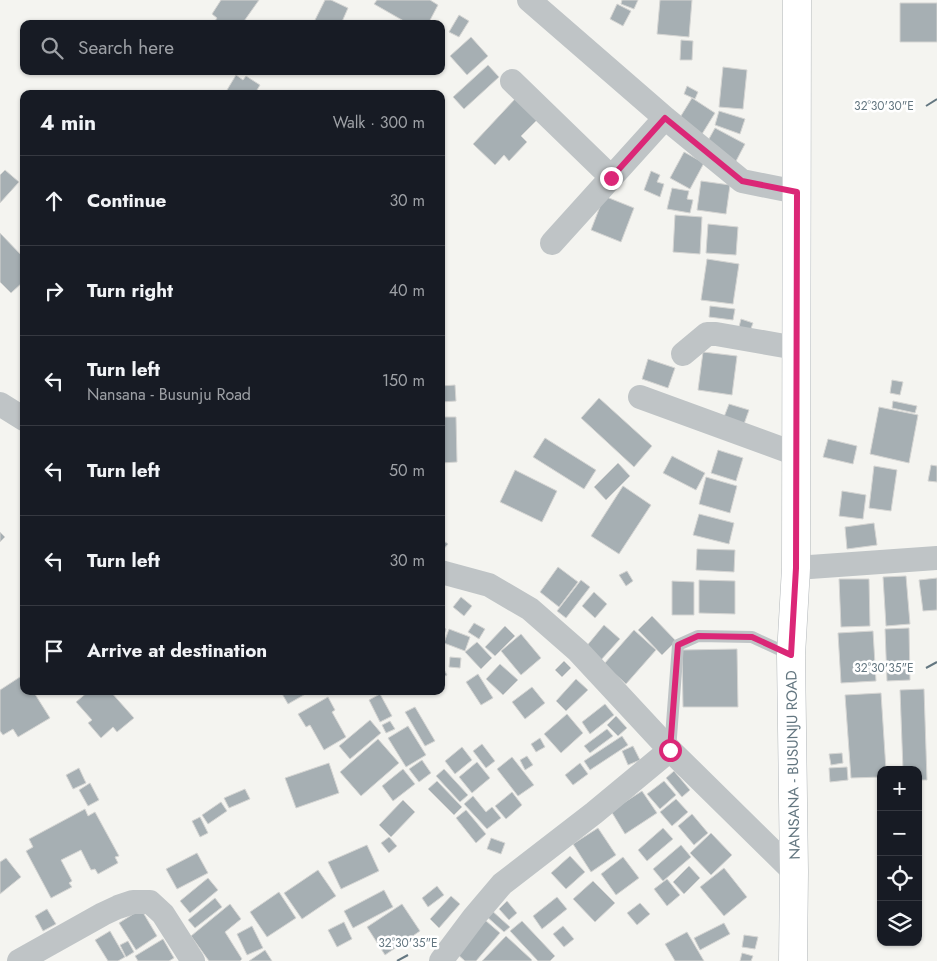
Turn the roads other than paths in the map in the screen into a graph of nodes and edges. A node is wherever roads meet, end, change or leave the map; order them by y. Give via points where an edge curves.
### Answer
1 (529, 0) edge
2 (797, 0) edge
3 (512, 81) dead end
4 (665, 118) junction
5 (611, 178) junction
6 (797, 192) junction
7 (552, 243) dead end
8 (796, 348) junction
9 (683, 354) dead end
10 (640, 397) dead end
11 (0, 404) edge
12 (20, 416) edge
13 (796, 454) junction
14 (937, 558) edge
15 (796, 568) junction
16 (445, 573) edge
17 (791, 655) junction
18 (670, 750) junction
19 (794, 872) junction
20 (19, 961) edge
21 (193, 961) edge
22 (441, 961) edge
23 (793, 961) edge

1 - 4 street
2 - 6 main road, NANSANA - BUSUNJU ROAD
3 - 5 street
4 - 5 street
4 - 6 street via 742,181
5 - 7 street
6 - 8 main road, NANSANA - BUSUNJU ROAD
8 - 9 street via 706,334
8 - 13 main road, NANSANA - BUSUNJU ROAD
10 - 13 street
11 - 12 street
13 - 15 main road, NANSANA - BUSUNJU ROAD
14 - 15 street
15 - 17 main road, NANSANA - BUSUNJU ROAD
16 - 18 street via 489,585 530,609 578,651
17 - 18 lane via 752,637 698,636 678,645
17 - 19 main road, NANSANA - BUSUNJU ROAD
18 - 19 street
18 - 22 street via 502,884
19 - 23 main road, NANSANA - BUSUNJU ROAD
20 - 21 street via 103,914 132,902 150,902 163,914

